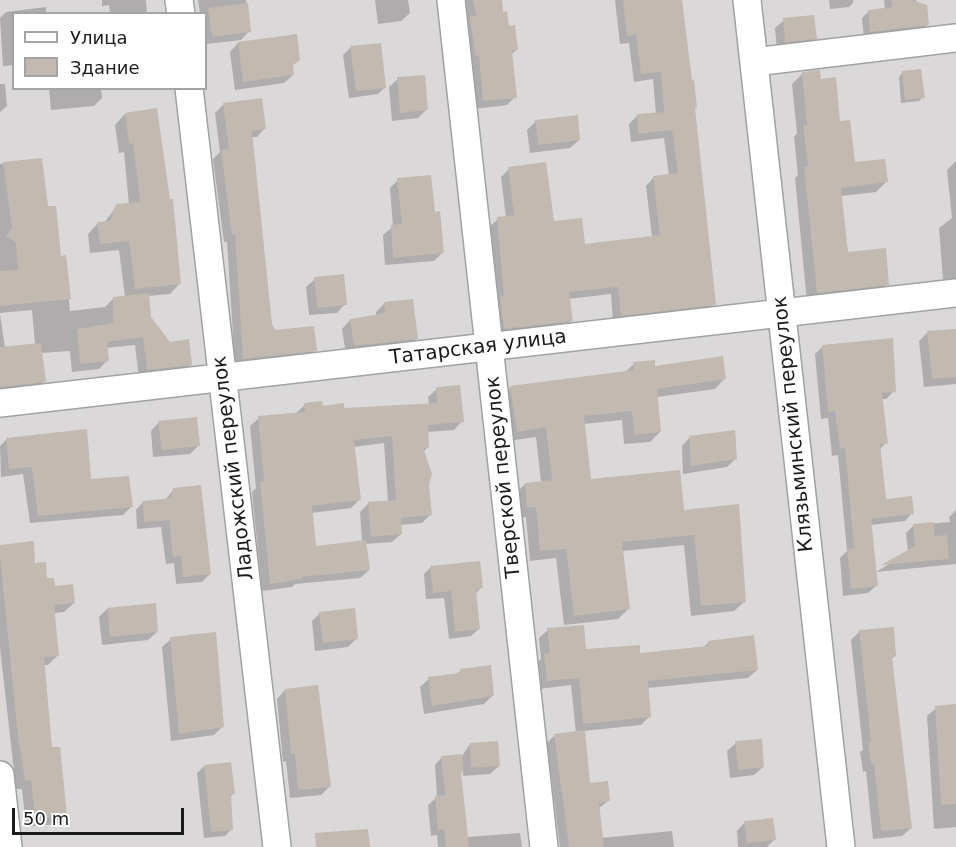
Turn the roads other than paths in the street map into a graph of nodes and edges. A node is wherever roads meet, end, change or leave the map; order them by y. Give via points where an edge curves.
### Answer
1 (451, 0) edge
2 (747, 0) edge
3 (956, 38) edge
4 (754, 62) junction
5 (189, 90) edge
6 (956, 293) edge
7 (781, 313) junction
8 (490, 347) junction
9 (223, 378) junction
10 (0, 403) edge
11 (0, 774) edge
12 (8, 847) edge
13 (277, 847) edge
14 (544, 847) edge
15 (841, 847) edge

1 - 8 street, Тверской переулок
2 - 4 street, Клязьминский переулок
3 - 4 street
4 - 7 street, Клязьминский переулок
5 - 9 street, Ладожский переулок
6 - 7 street, Татарская улица
7 - 8 street, Татарская улица
7 - 15 street, Клязьминский переулок
8 - 9 street, Татарская улица
8 - 14 street, Тверской переулок
9 - 10 street, Татарская улица
9 - 13 street, Ладожский переулок
11 - 12 street

